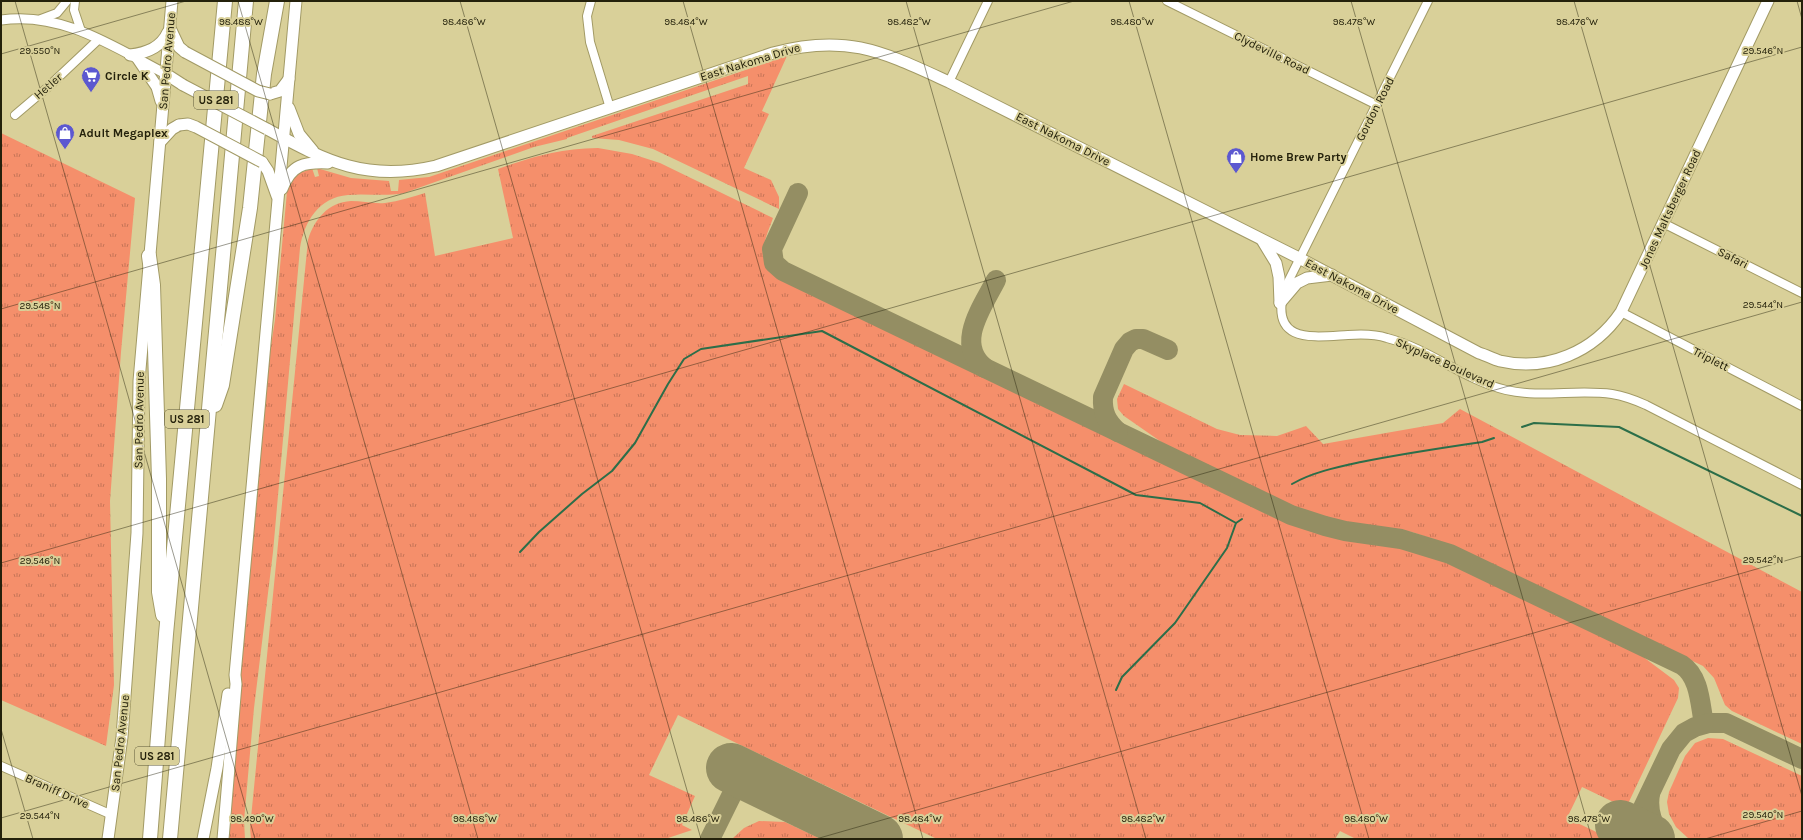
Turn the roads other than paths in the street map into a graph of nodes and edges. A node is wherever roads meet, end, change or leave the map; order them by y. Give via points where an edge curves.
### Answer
1 (67, 1) edge
2 (75, 1) edge
3 (172, 1) edge
4 (225, 1) edge
5 (246, 1) edge
6 (278, 1) edge
7 (296, 1) edge
8 (591, 1) edge
9 (988, 1) edge
10 (1167, 1) edge
11 (1428, 1) edge
12 (1768, 1) edge
13 (41, 19) junction
14 (1, 20) edge
15 (170, 28) junction
16 (81, 31) junction
17 (99, 40) junction
18 (134, 57) junction
19 (166, 74) junction
20 (289, 79) junction
21 (949, 82) junction
22 (287, 101) junction
23 (1377, 105) junction
24 (610, 108) junction
25 (163, 111) junction
26 (15, 115) dead end
27 (284, 139) junction
28 (160, 142) junction
29 (316, 155) junction
30 (335, 163) junction
31 (278, 201) junction
32 (1663, 223) junction
33 (1262, 240) junction
34 (149, 256) junction
35 (1299, 258) junction
36 (1332, 275) junction
37 (1802, 293) edge
38 (1280, 303) junction
39 (1621, 312) junction
40 (1523, 364) joint
41 (1802, 406) edge
42 (208, 425) junction
43 (1802, 486) edge
44 (166, 634) junction
45 (235, 675) junction
46 (1, 766) edge
47 (112, 815) junction
48 (108, 839) edge
49 (150, 839) edge
50 (170, 839) edge
51 (203, 839) edge
52 (222, 839) edge

1 - 13 street via 57,13
2 - 16 street via 74,10
3 - 15 main road, San Pedro Avenue
4 - 44 highway, US 281
5 - 42 highway, US 281
6 - 42 highway via 264,74 250,208 222,385
7 - 20 main road
8 - 24 street via 587,16 590,42
9 - 21 street
10 - 23 street, Clydeville Road
11 - 23 street, Gordon Road
12 - 32 main road, Jones Maltsberger Road
13 - 14 street, East Nakoma Drive
13 - 16 street, East Nakoma Drive
15 - 18 main road via 156,48
15 - 19 main road, San Pedro Avenue
15 - 20 main road, bridge via 176,43 186,52 258,91 270,94 280,91
16 - 17 street, East Nakoma Drive
17 - 18 street, East Nakoma Drive
17 - 26 street, Hetler
18 - 19 street, East Nakoma Drive
18 - 25 main road via 158,90
19 - 25 main road, San Pedro Avenue
19 - 27 main road, East Nakoma Drive, bridge
20 - 22 main road
21 - 24 main road, East Nakoma Drive via 880,52 845,45 808,45 773,53
21 - 33 main road, East Nakoma Drive
22 - 27 main road
22 - 29 main road via 295,126
23 - 35 street, Gordon Road
24 - 30 main road, East Nakoma Drive via 436,166 404,172 371,172
25 - 28 main road, San Pedro Avenue
27 - 29 main road, East Nakoma Drive
27 - 31 main road
28 - 31 main road, bridge via 179,125 188,124 196,127 262,162 268,171
28 - 34 main road, San Pedro Avenue
29 - 30 main road, East Nakoma Drive
30 - 31 main road via 314,162 297,167 287,179
31 - 45 main road
32 - 37 street, Safari
32 - 39 main road, Jones Maltsberger Road
33 - 35 main road, East Nakoma Drive
33 - 38 main road via 1276,263
34 - 44 highway via 153,285 159,479 159,592
34 - 47 main road, San Pedro Avenue via 138,396 136,544 121,742
35 - 36 main road, East Nakoma Drive
35 - 38 street
36 - 38 main road via 1307,278 1297,283
36 - 40 main road, East Nakoma Drive via 1480,353 1499,360
38 - 43 street, Skyplace Boulevard via 1288,328 1296,334 1319,338 1362,334 1387,338 1406,344 1478,380 1506,390 1536,394 1589,392 1627,397 1648,405
39 - 40 main road, Jones Maltsberger Road via 1606,332 1580,350 1560,360
39 - 41 street, Triplett
42 - 50 highway, US 281
44 - 49 highway, US 281
45 - 51 main road via 230,683 221,748
45 - 52 main road
46 - 47 street, Braniff Drive
47 - 48 main road, San Pedro Avenue

